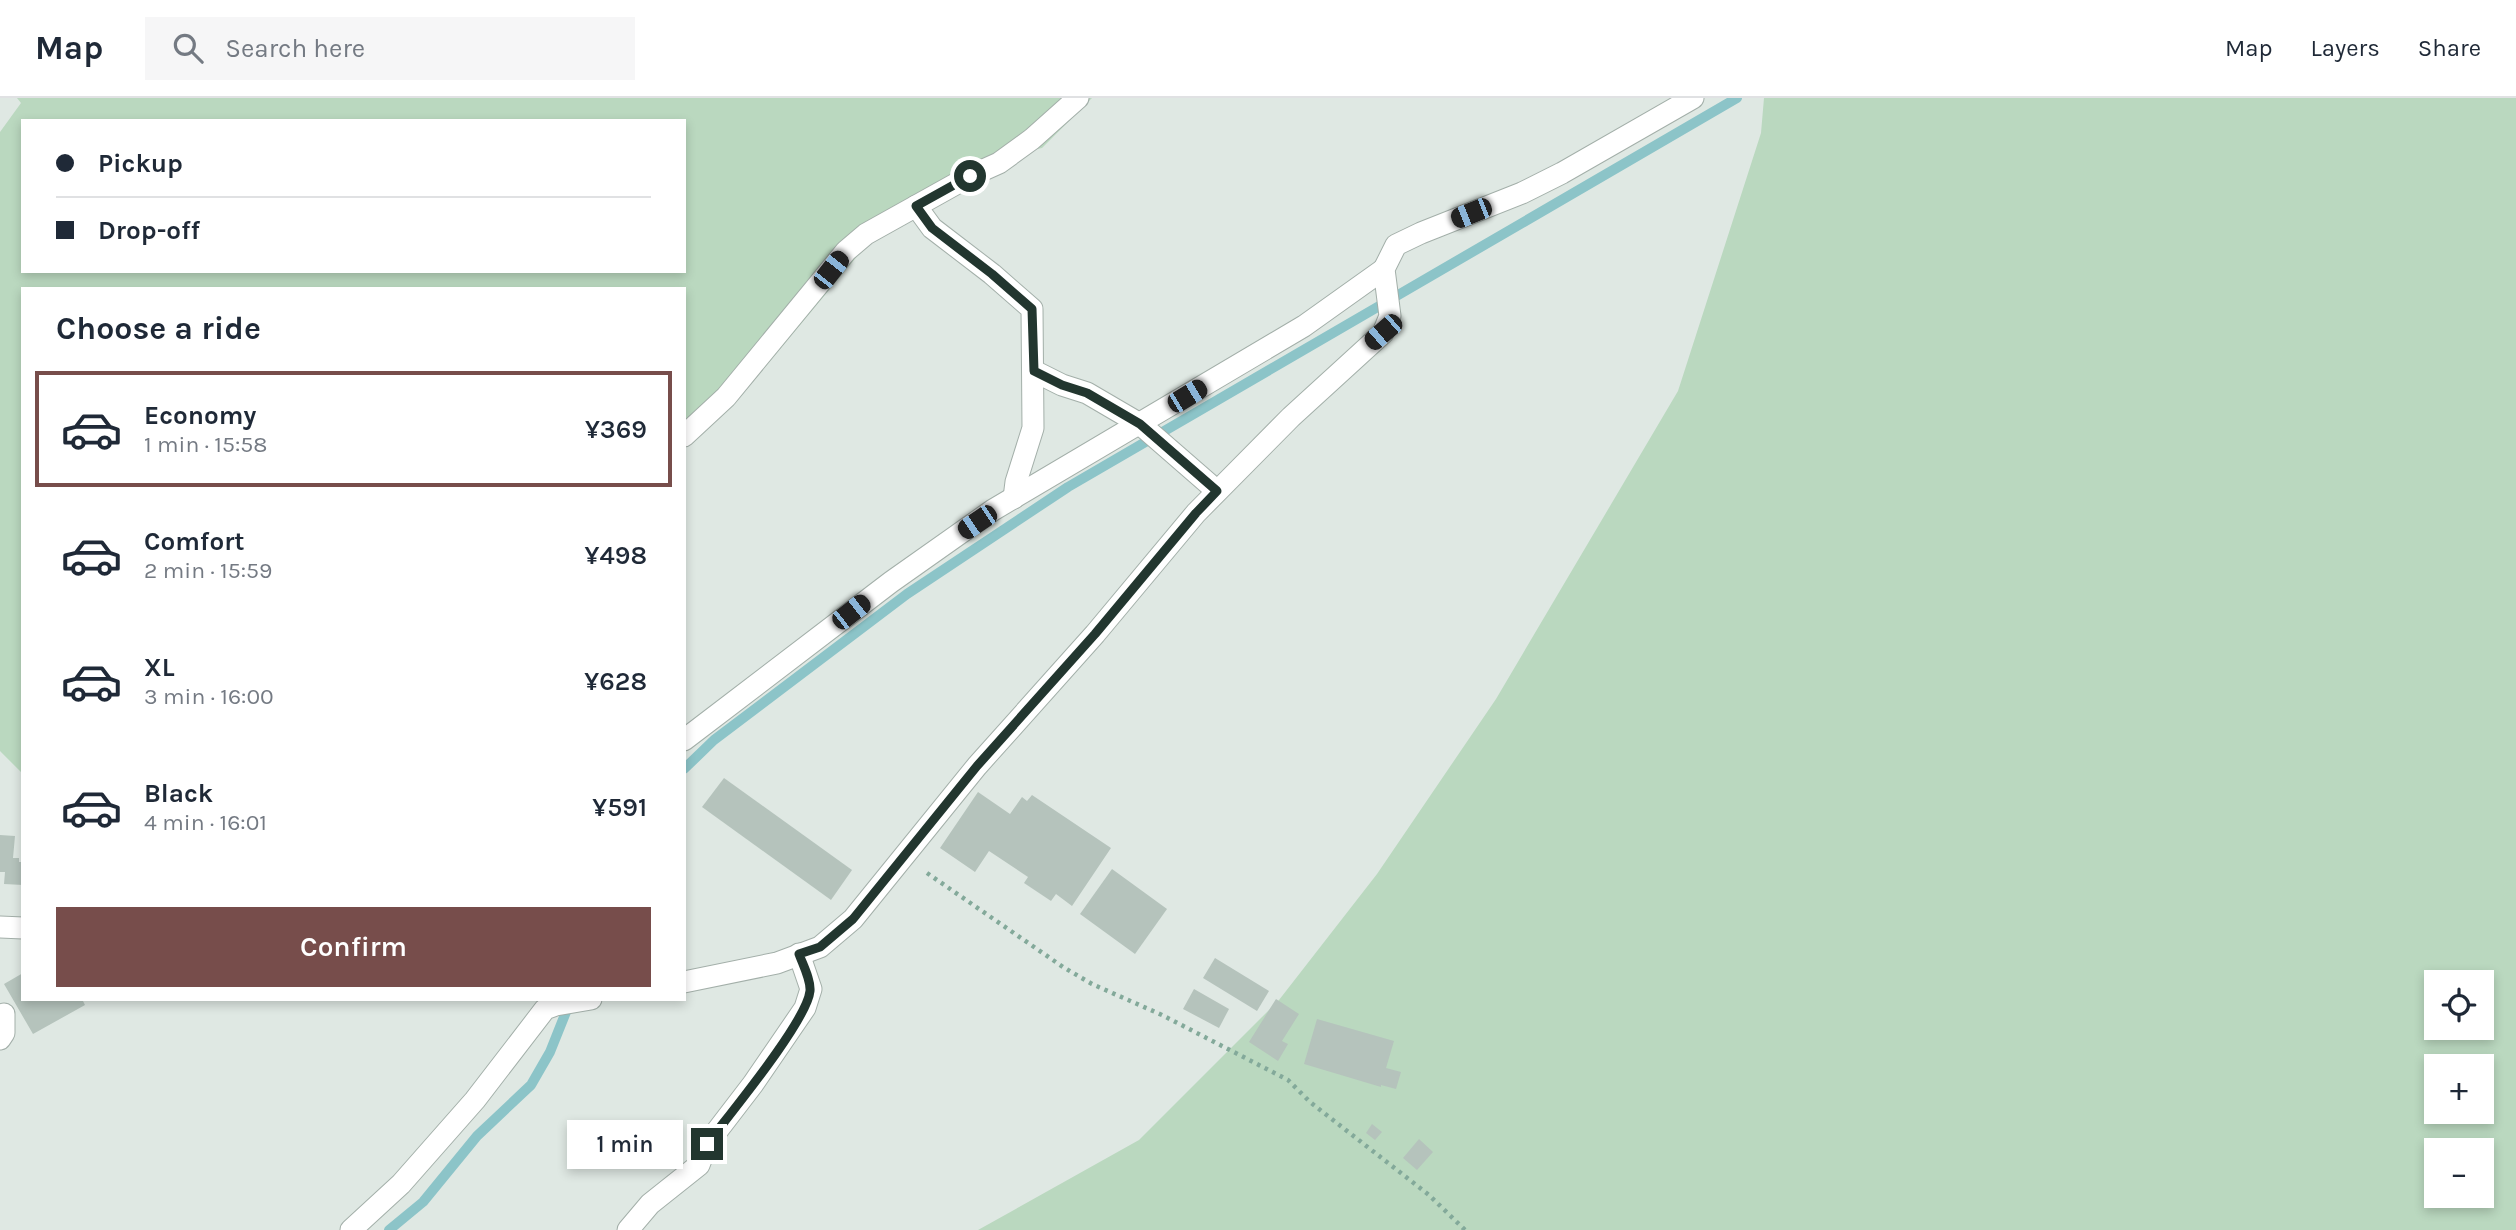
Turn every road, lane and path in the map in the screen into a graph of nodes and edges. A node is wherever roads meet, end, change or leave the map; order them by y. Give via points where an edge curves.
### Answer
1 (1078, 98) edge
2 (1693, 98) edge
3 (916, 206) junction
4 (1384, 269) junction
5 (1034, 371) junction
6 (1140, 424) junction
7 (686, 434) edge
8 (1217, 491) junction
9 (1014, 498) junction
10 (686, 738) edge
11 (901, 862) junction
12 (0, 927) edge
13 (21, 928) edge
14 (799, 954) junction
15 (686, 982) edge
16 (579, 1001) edge
17 (547, 1004) edge
18 (4, 1014) dead end
19 (0, 1040) edge
20 (351, 1230) edge
21 (628, 1230) edge
22 (1465, 1230) edge

1 - 3 street via 999,163
2 - 4 street via 1532,188 1396,245
3 - 5 street via 932,228 1032,309
3 - 7 street via 846,251 726,397
4 - 6 street via 1304,326
4 - 8 street via 1390,316 1383,332
5 - 6 street via 1087,393
5 - 9 street via 1033,428
6 - 8 street
6 - 9 street
8 - 11 street via 977,766
9 - 10 street via 891,582
11 - 14 street via 853,919 820,947
11 - 22 path via 928,874 1092,984 1288,1080
12 - 13 street
14 - 15 street via 777,963
14 - 21 street via 810,989 806,1008 707,1144 699,1165 650,1204
16 - 17 street
17 - 20 street via 475,1100 401,1184
18 - 19 street

